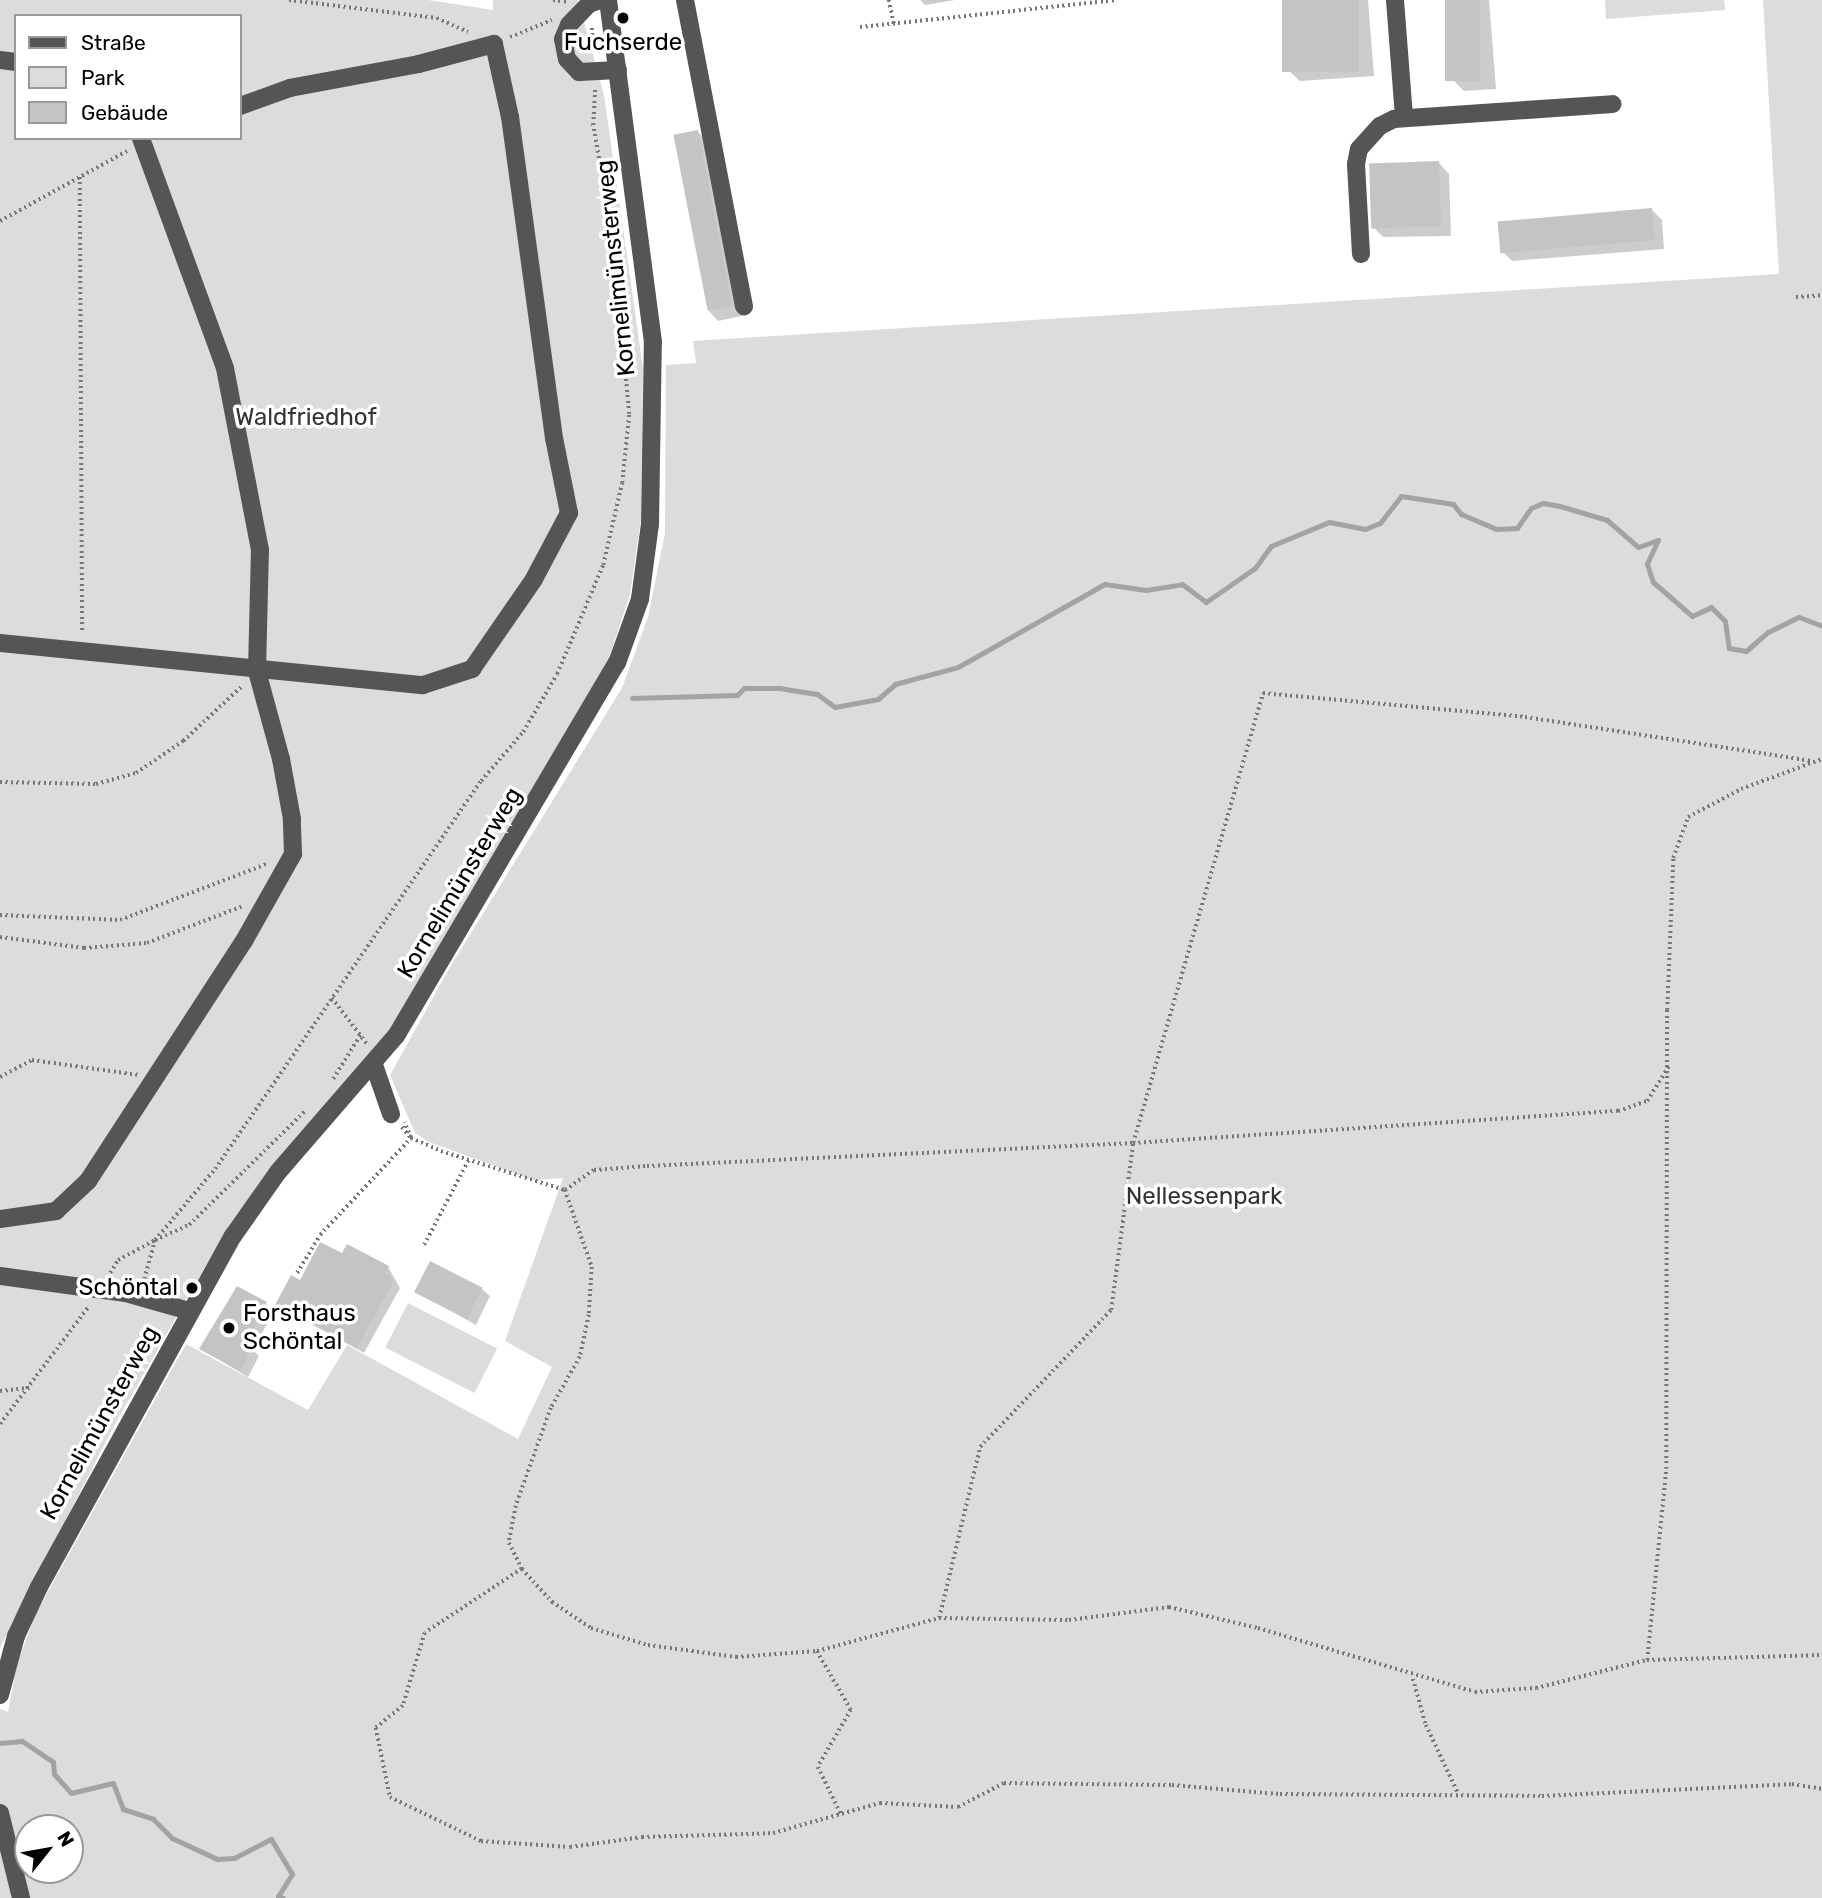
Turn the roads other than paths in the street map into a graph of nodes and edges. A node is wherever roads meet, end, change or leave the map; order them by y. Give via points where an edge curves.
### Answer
1 (608, 0) edge
2 (685, 0) edge
3 (1395, 0) edge
4 (595, 2) edge
5 (618, 70) junction
6 (1612, 104) dead end
7 (242, 105) edge
8 (1404, 118) junction
9 (146, 140) edge
10 (1361, 254) dead end
11 (744, 306) dead end
12 (0, 643) edge
13 (257, 671) junction
14 (374, 1065) junction
15 (394, 1113) road end
16 (0, 1219) edge
17 (0, 1276) edge
18 (189, 1311) junction
19 (0, 1695) edge
20 (0, 1813) edge
21 (21, 1898) edge

1 - 5 street, Kornelimünsterweg
2 - 11 street
3 - 8 street
4 - 5 street via 563,39 567,59 579,72
5 - 14 street, Kornelimünsterweg via 653,342 650,524 640,599 617,663 586,720 422,995
6 - 8 street
7 - 13 street via 290,88 419,64 494,44 510,117 554,438 569,513 534,579 471,669 423,685
8 - 10 street via 1380,125 1359,149
9 - 13 street via 225,368 260,550
12 - 13 street
13 - 16 street via 281,759 293,854 272,895 88,1181 56,1210
14 - 15 street
14 - 18 street, Kornelimünsterweg via 254,1203
17 - 18 street via 137,1295
18 - 19 street, Kornelimünsterweg via 38,1587
20 - 21 street

